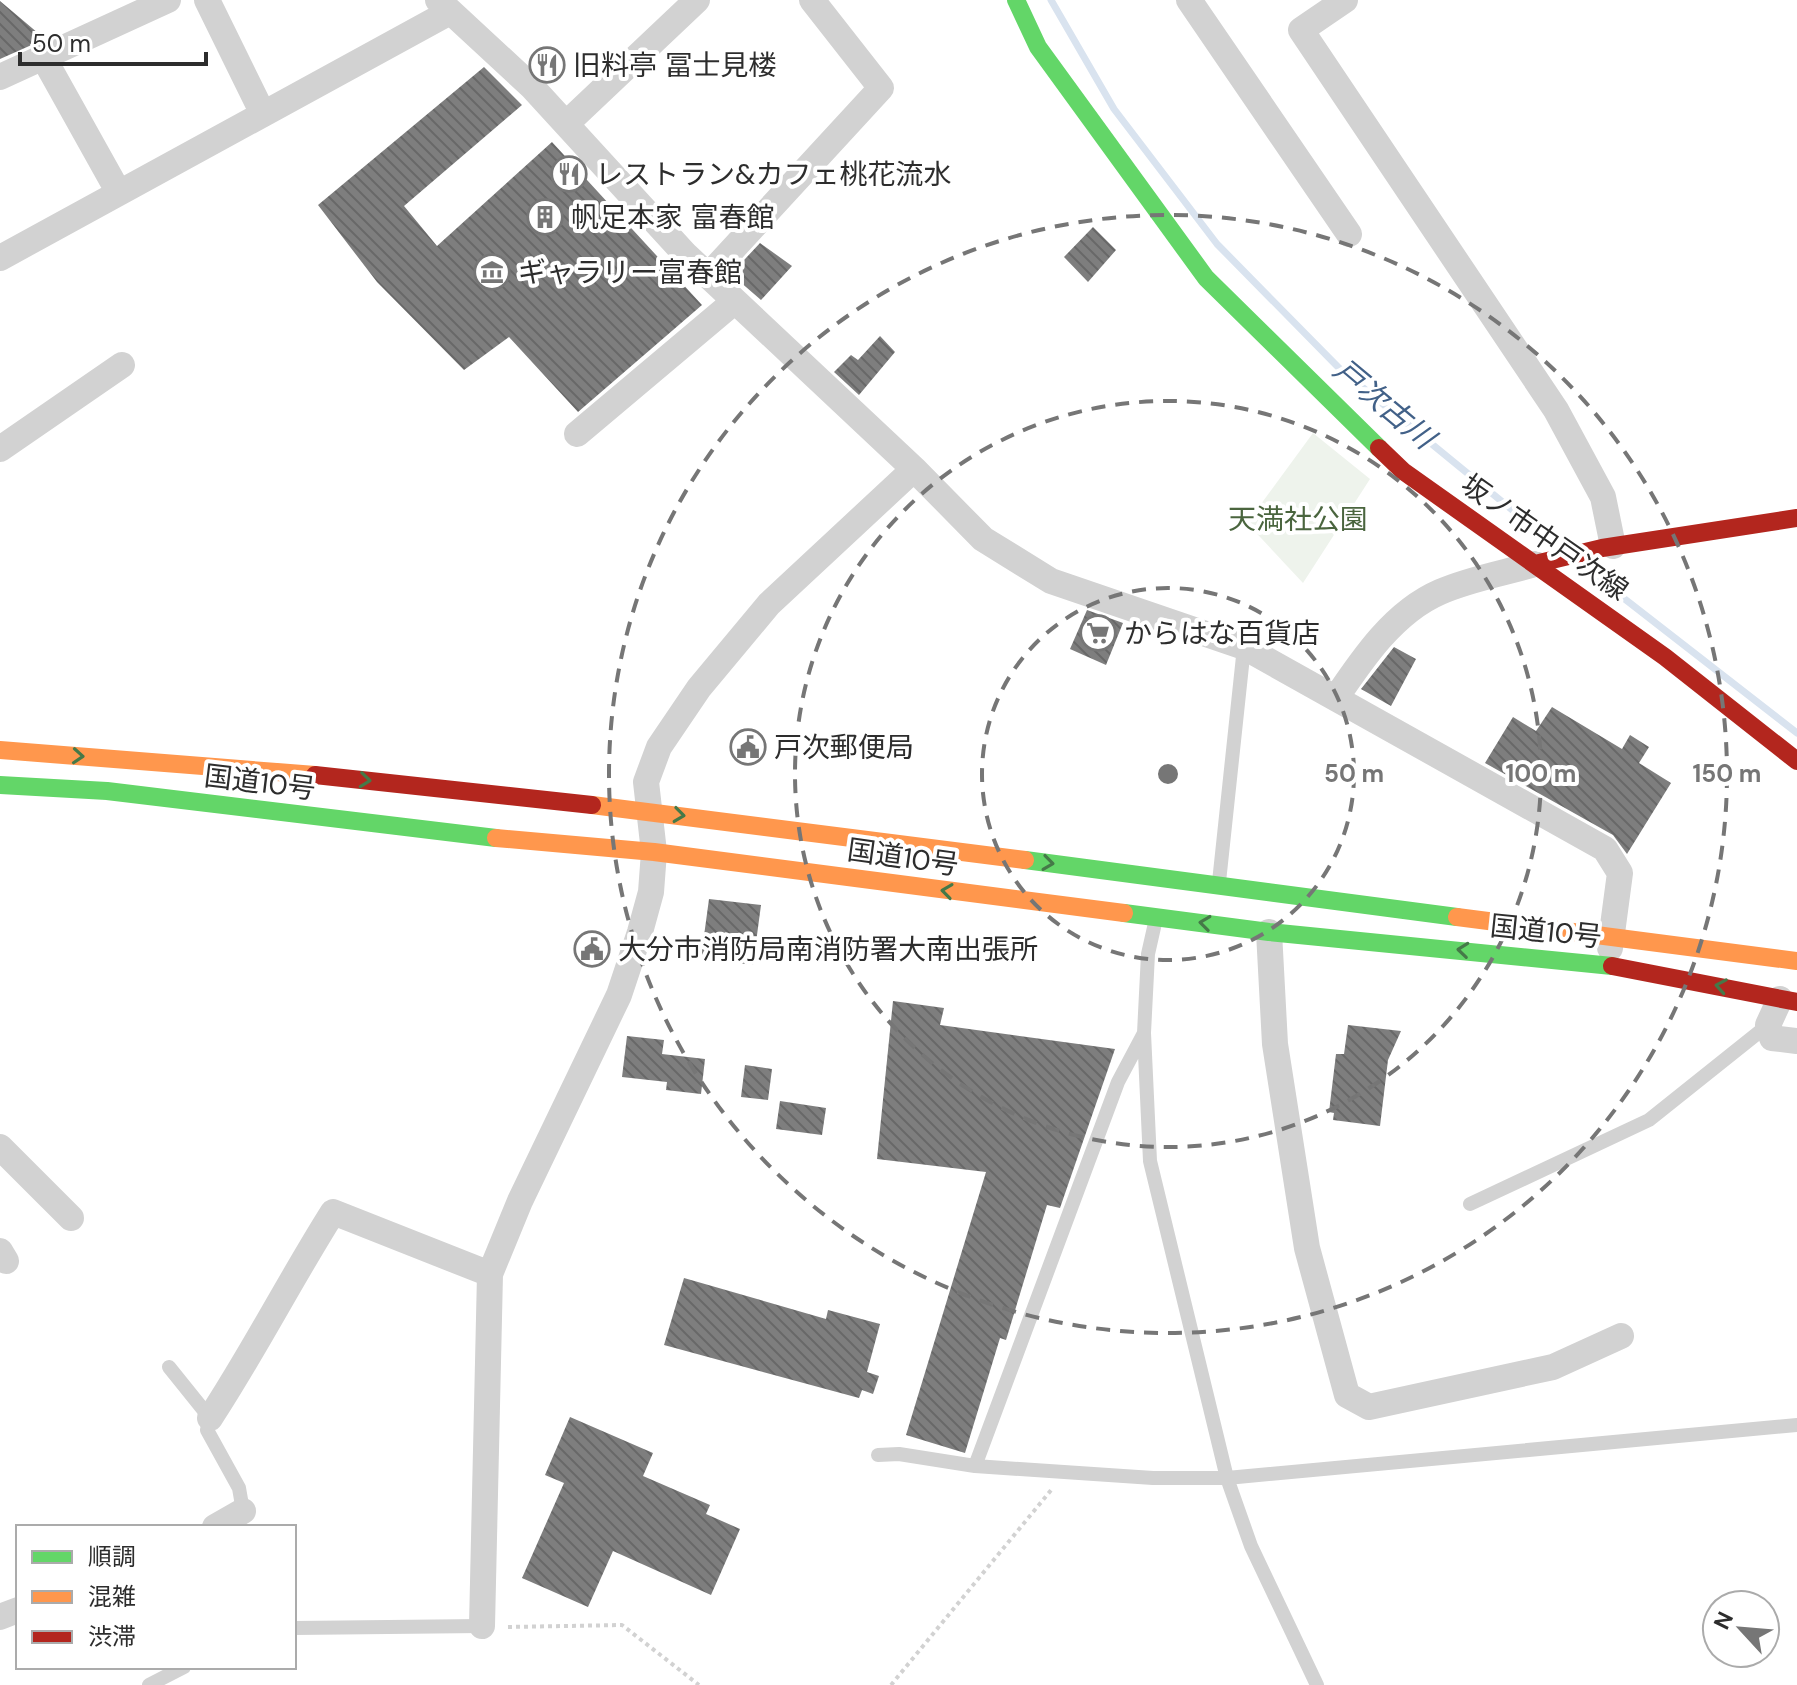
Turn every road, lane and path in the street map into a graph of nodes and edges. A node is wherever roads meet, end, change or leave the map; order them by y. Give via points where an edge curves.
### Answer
1 (168, 0) edge
2 (207, 0) edge
3 (697, 0) edge
4 (812, 0) edge
5 (1016, 0) edge
6 (1189, 0) edge
7 (1345, 0) edge
8 (443, 6) edge
9 (42, 55) junction
10 (0, 77) edge
11 (263, 114) junction
12 (566, 124) junction
13 (119, 193) junction
14 (1349, 234) dead end
15 (0, 258) edge
16 (708, 276) junction
17 (735, 301) junction
18 (122, 365) dead end
19 (577, 434) dead end
20 (0, 449) edge
21 (914, 469) junction
22 (1797, 518) edge
23 (1608, 547) junction
24 (1545, 561) junction
25 (1244, 647) junction
26 (1336, 698) junction
27 (0, 750) edge
28 (1797, 761) edge
29 (0, 785) edge
30 (648, 811) junction
31 (654, 852) junction
32 (1218, 887) junction
33 (1156, 917) junction
34 (1269, 932) junction
35 (1611, 935) junction
36 (1797, 961) edge
37 (1610, 966) junction
38 (1789, 1001) edge
39 (1768, 1025) junction
40 (1144, 1033) junction
41 (1797, 1041) edge
42 (0, 1147) edge
43 (1470, 1204) dead end
44 (71, 1218) dead end
45 (490, 1274) junction
46 (1621, 1336) dead end
47 (169, 1367) dead end
48 (210, 1418) junction
49 (1797, 1425) edge
50 (878, 1455) dead end
51 (975, 1466) junction
52 (1065, 1472) junction
53 (1227, 1478) junction
54 (243, 1511) joint
55 (218, 1525) edge
56 (482, 1626) junction
57 (296, 1628) edge
58 (180, 1669) edge
59 (149, 1685) edge
60 (699, 1685) edge
61 (891, 1685) edge
62 (1317, 1685) edge

1 - 9 street
2 - 11 street
3 - 12 street
4 - 16 street via 881,88
5 - 24 main road, 坂ノ市中戸次線 via 1038,47 1206,278 1403,471
6 - 14 street
7 - 23 street via 1301,30 1556,410 1603,497
8 - 11 street
8 - 12 street
9 - 10 street
9 - 13 street
11 - 13 street
12 - 16 street
13 - 15 street
16 - 17 street
17 - 19 street
17 - 21 street
18 - 20 street
21 - 25 street via 983,539 1051,581
21 - 30 street via 769,604 699,688 659,747 646,782
22 - 23 main road
23 - 24 main road
24 - 26 street via 1439,593 1410,611 1367,652
24 - 28 main road, 坂ノ市中戸次線
25 - 26 street
25 - 32 lane
26 - 35 street via 1605,849 1620,873
27 -> 30 main road, 国道10号 via 286,772
29 - 31 main road, 国道10号 via 107,791 550,845
30 - 31 street
30 -> 32 main road, 国道10号
33 -> 31 main road, 国道10号
31 - 45 street via 651,892 619,995
32 - 35 main road, 国道10号
34 -> 33 main road, 国道10号
33 - 40 lane via 1148,954
37 -> 34 main road, 国道10号
34 - 46 street via 1275,1044 1307,1248 1347,1395 1369,1407 1384,1404 1553,1367
35 - 36 main road, 国道10号
35 - 37 street
38 -> 37 main road, 国道10号
38 - 39 street
39 - 41 street via 1772,1038
39 - 43 lane via 1649,1120
40 - 51 lane via 1118,1082
40 - 53 lane via 1150,1161
42 - 44 street
45 - 48 street via 333,1212 256,1349
45 - 56 street
47 - 48 lane
48 - 54 lane via 207,1430 239,1488
49 - 53 lane
50 - 51 lane
51 - 52 lane
52 - 53 lane
52 - 61 path
53 - 62 lane via 1251,1546
54 - 55 street
56 - 57 lane
56 - 60 path via 622,1625
58 - 59 lane

